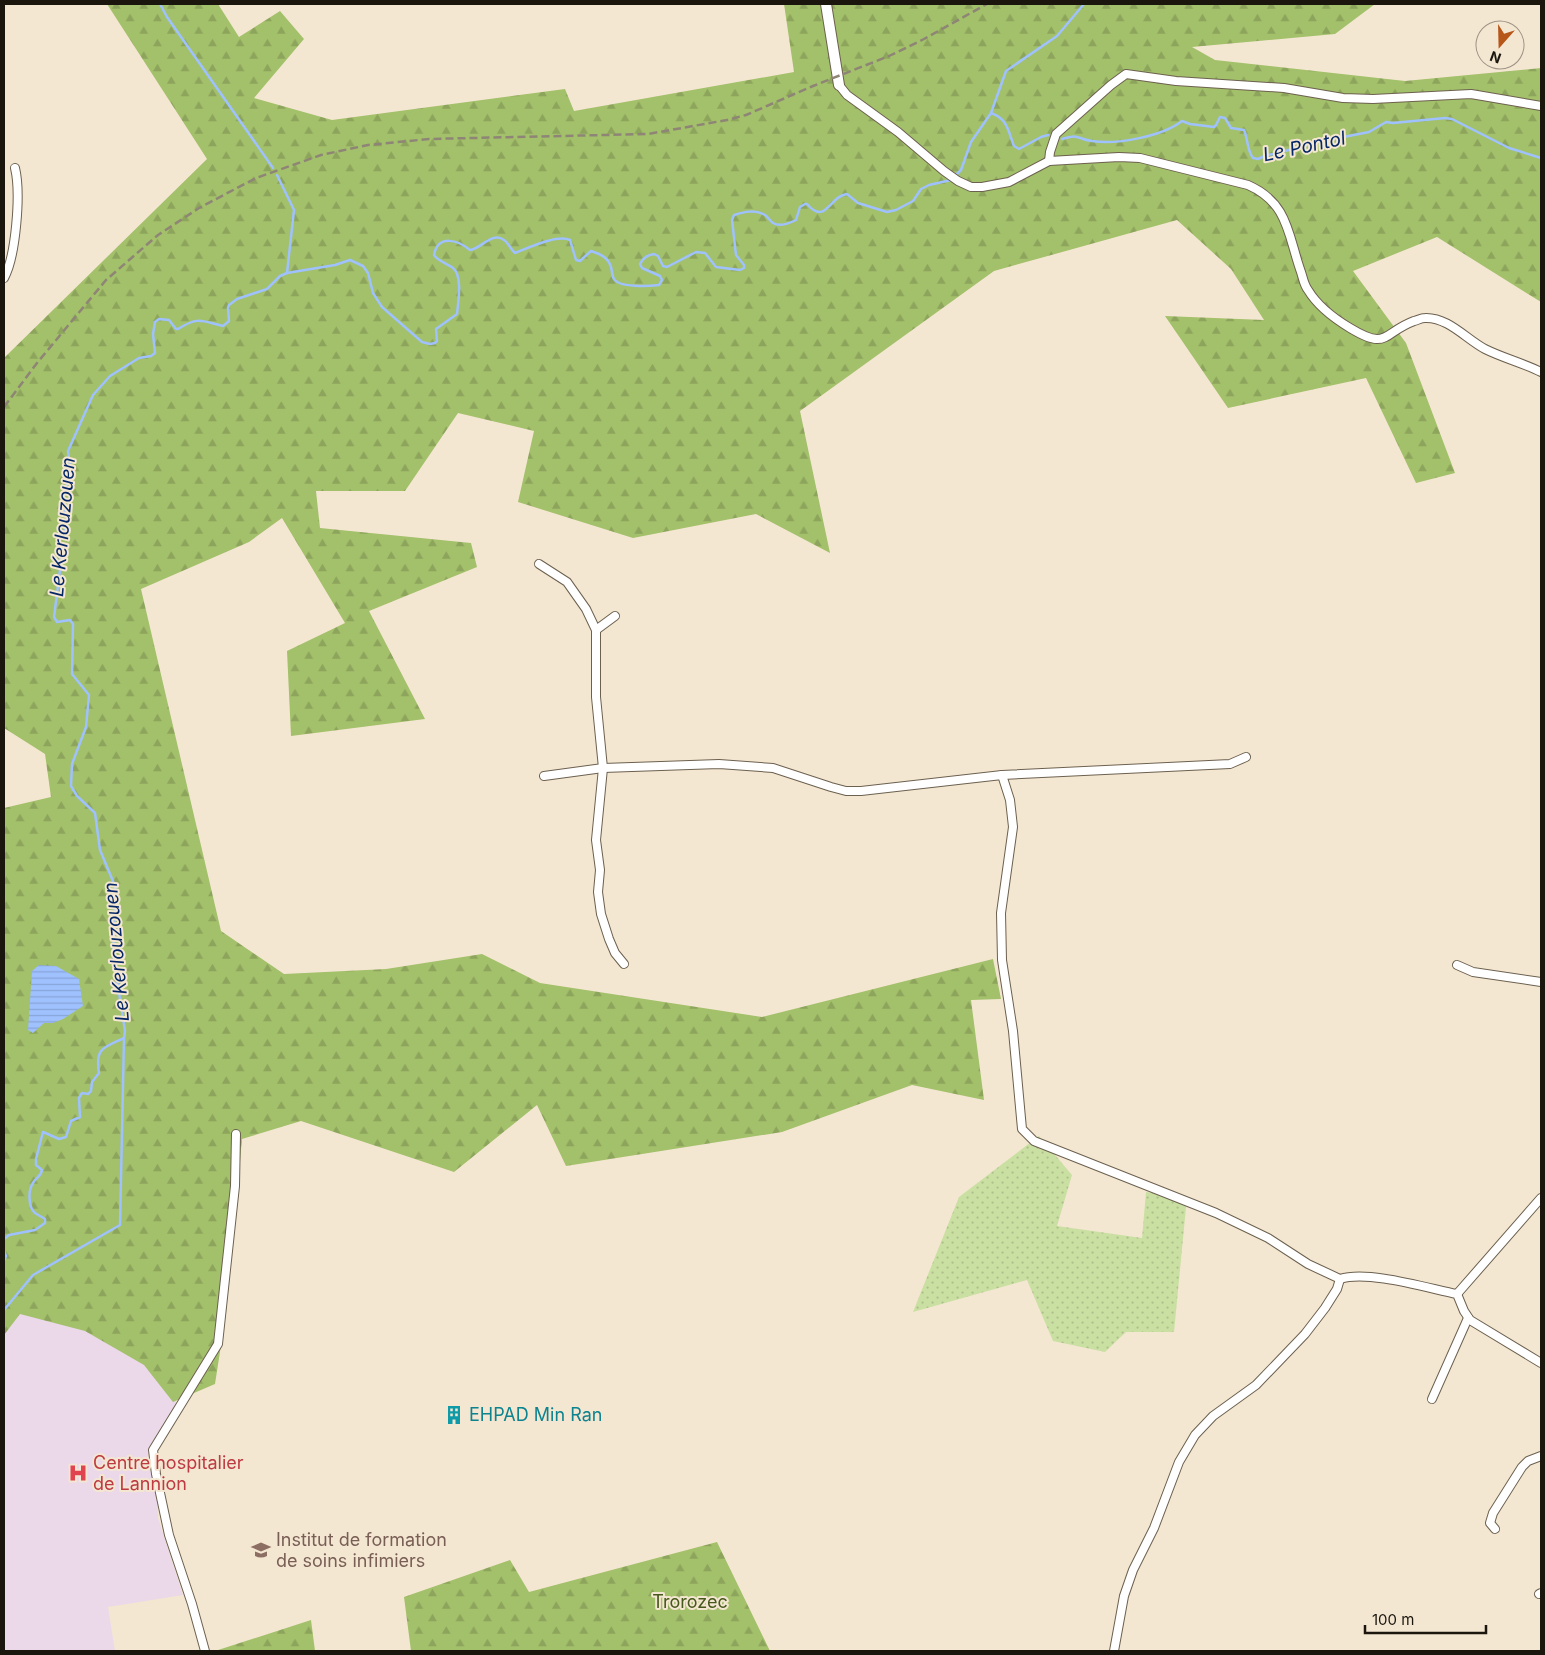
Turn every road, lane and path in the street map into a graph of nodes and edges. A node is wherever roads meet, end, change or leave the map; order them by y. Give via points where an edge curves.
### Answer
1 (826, 4) edge
2 (839, 85) joint
3 (1541, 106) edge
4 (1049, 161) junction
5 (15, 168) dead end
6 (4, 278) edge
7 (1541, 372) edge
8 (539, 564) dead end
9 (615, 616) dead end
10 (596, 630) junction
11 (1246, 756) dead end
12 (604, 768) junction
13 (1002, 775) junction
14 (544, 776) dead end
15 (624, 964) dead end
16 (1457, 965) dead end
17 (1541, 982) edge
18 (236, 1134) dead end
19 (1541, 1198) edge
20 (1340, 1279) junction
21 (1457, 1294) junction
22 (1468, 1318) junction
23 (1541, 1363) edge
24 (1432, 1399) dead end
25 (1541, 1456) edge
26 (1495, 1529) dead end
27 (205, 1651) edge
28 (1114, 1651) edge

1 - 2 street
2 - 4 street via 847,95 958,182 971,187 1009,182
3 - 4 street via 1471,94 1343,98 1284,88 1176,81 1126,74 1056,134
4 - 7 street via 1140,158 1258,189 1285,219 1307,289 1328,312 1349,328 1380,340 1404,325 1424,318 1434,319 1483,348
5 - 6 street via 18,181 12,255
8 - 10 street via 567,582
9 - 10 street
10 - 12 street via 596,697
11 - 13 street via 1230,764
12 - 13 street via 719,764 773,768 846,791
12 - 14 street
12 - 15 street via 596,840 600,914 615,954
13 - 20 street via 1010,800 1013,826 1001,913 1002,960 1013,1031 1022,1129 1034,1141 1216,1213
16 - 17 street via 1473,972
18 - 27 street via 235,1186 218,1344 153,1450 169,1535
19 - 21 street
20 - 21 street via 1350,1276 1382,1278
20 - 28 street via 1325,1308 1305,1334 1256,1385 1213,1416 1191,1442 1179,1462 1154,1528 1133,1570 1122,1604
21 - 22 street
22 - 23 street
22 - 24 street
25 - 26 street via 1522,1467 1492,1513 1490,1523

